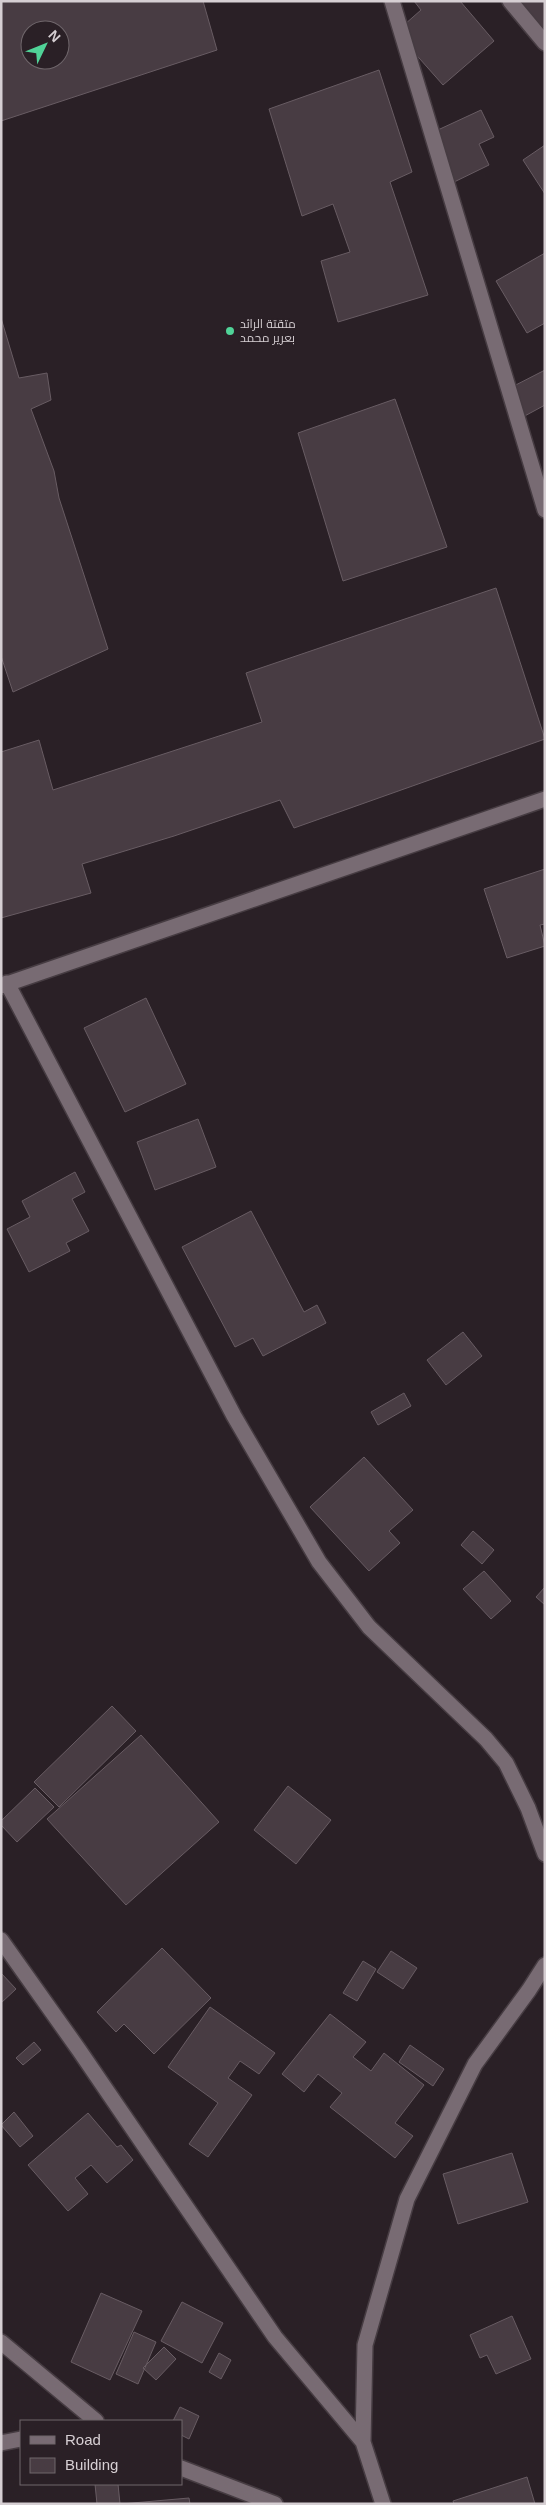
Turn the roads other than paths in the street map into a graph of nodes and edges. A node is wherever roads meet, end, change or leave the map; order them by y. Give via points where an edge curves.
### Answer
1 (392, 1) edge
2 (510, 1) edge
3 (545, 43) edge
4 (545, 510) edge
5 (545, 799) edge
6 (4, 985) edge
7 (545, 1854) edge
8 (1, 1940) edge
9 (545, 1965) edge
10 (1, 2342) edge
11 (95, 2420) edge
12 (20, 2439) edge
13 (363, 2442) junction
14 (1, 2443) edge
15 (182, 2468) edge
16 (275, 2504) edge
17 (383, 2504) edge

1 - 4 street
2 - 3 street
5 - 6 street
6 - 7 street via 234,1416 319,1562 369,1627 486,1739 506,1763
8 - 13 street via 276,2338
9 - 13 street via 475,2064 407,2199 365,2345
10 - 11 street
12 - 14 street
13 - 17 street
15 - 16 street

